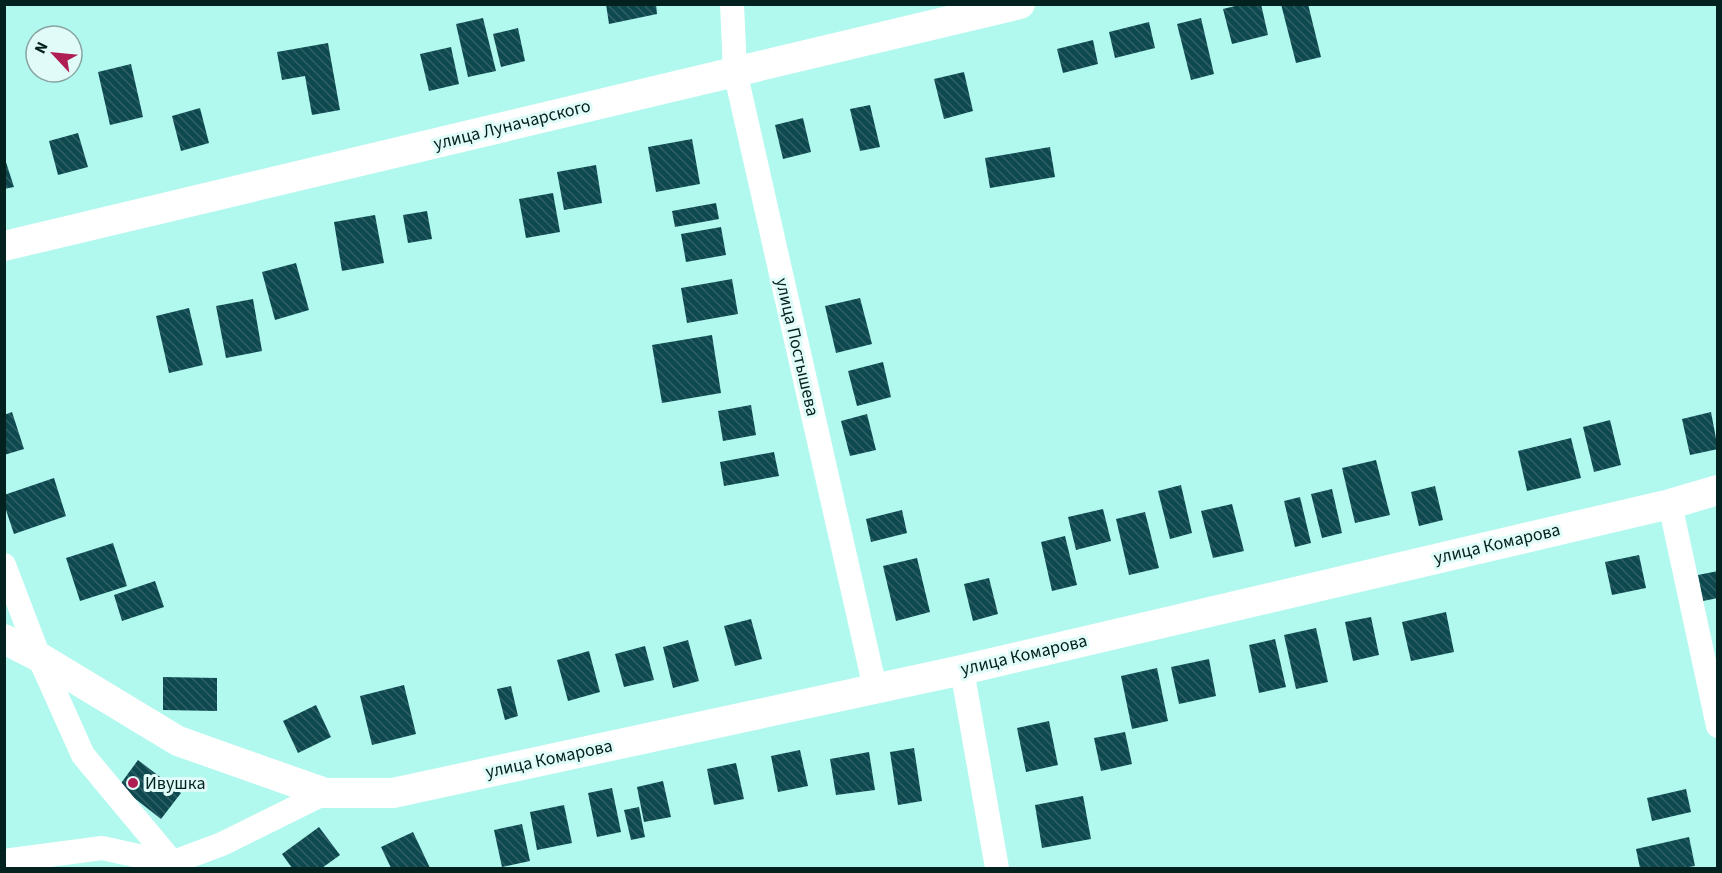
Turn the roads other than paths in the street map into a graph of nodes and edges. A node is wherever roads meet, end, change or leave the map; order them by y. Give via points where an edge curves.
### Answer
1 (732, 4) edge
2 (1020, 4) edge
3 (735, 71) junction
4 (4, 246) edge
5 (1718, 490) edge
6 (1670, 504) junction
7 (4, 565) edge
8 (4, 639) edge
9 (39, 657) junction
10 (962, 670) junction
11 (875, 688) junction
12 (1718, 726) edge
13 (326, 793) junction
14 (4, 861) edge
15 (174, 866) edge
16 (997, 868) edge

1 - 3 street, улица Постышева
2 - 3 street, улица Луначарского
3 - 4 street, улица Луначарского
3 - 11 street, улица Постышева
5 - 6 street, улица Комарова
6 - 10 street, улица Комарова
6 - 12 street
7 - 9 street
8 - 9 street, улица Комарова
9 - 13 street, улица Комарова via 178,741
9 - 15 street via 83,754
10 - 11 street, улица Комарова
10 - 16 street
11 - 13 street, улица Комарова via 393,793
13 - 15 street, улица Комарова
14 - 15 street via 102,848

